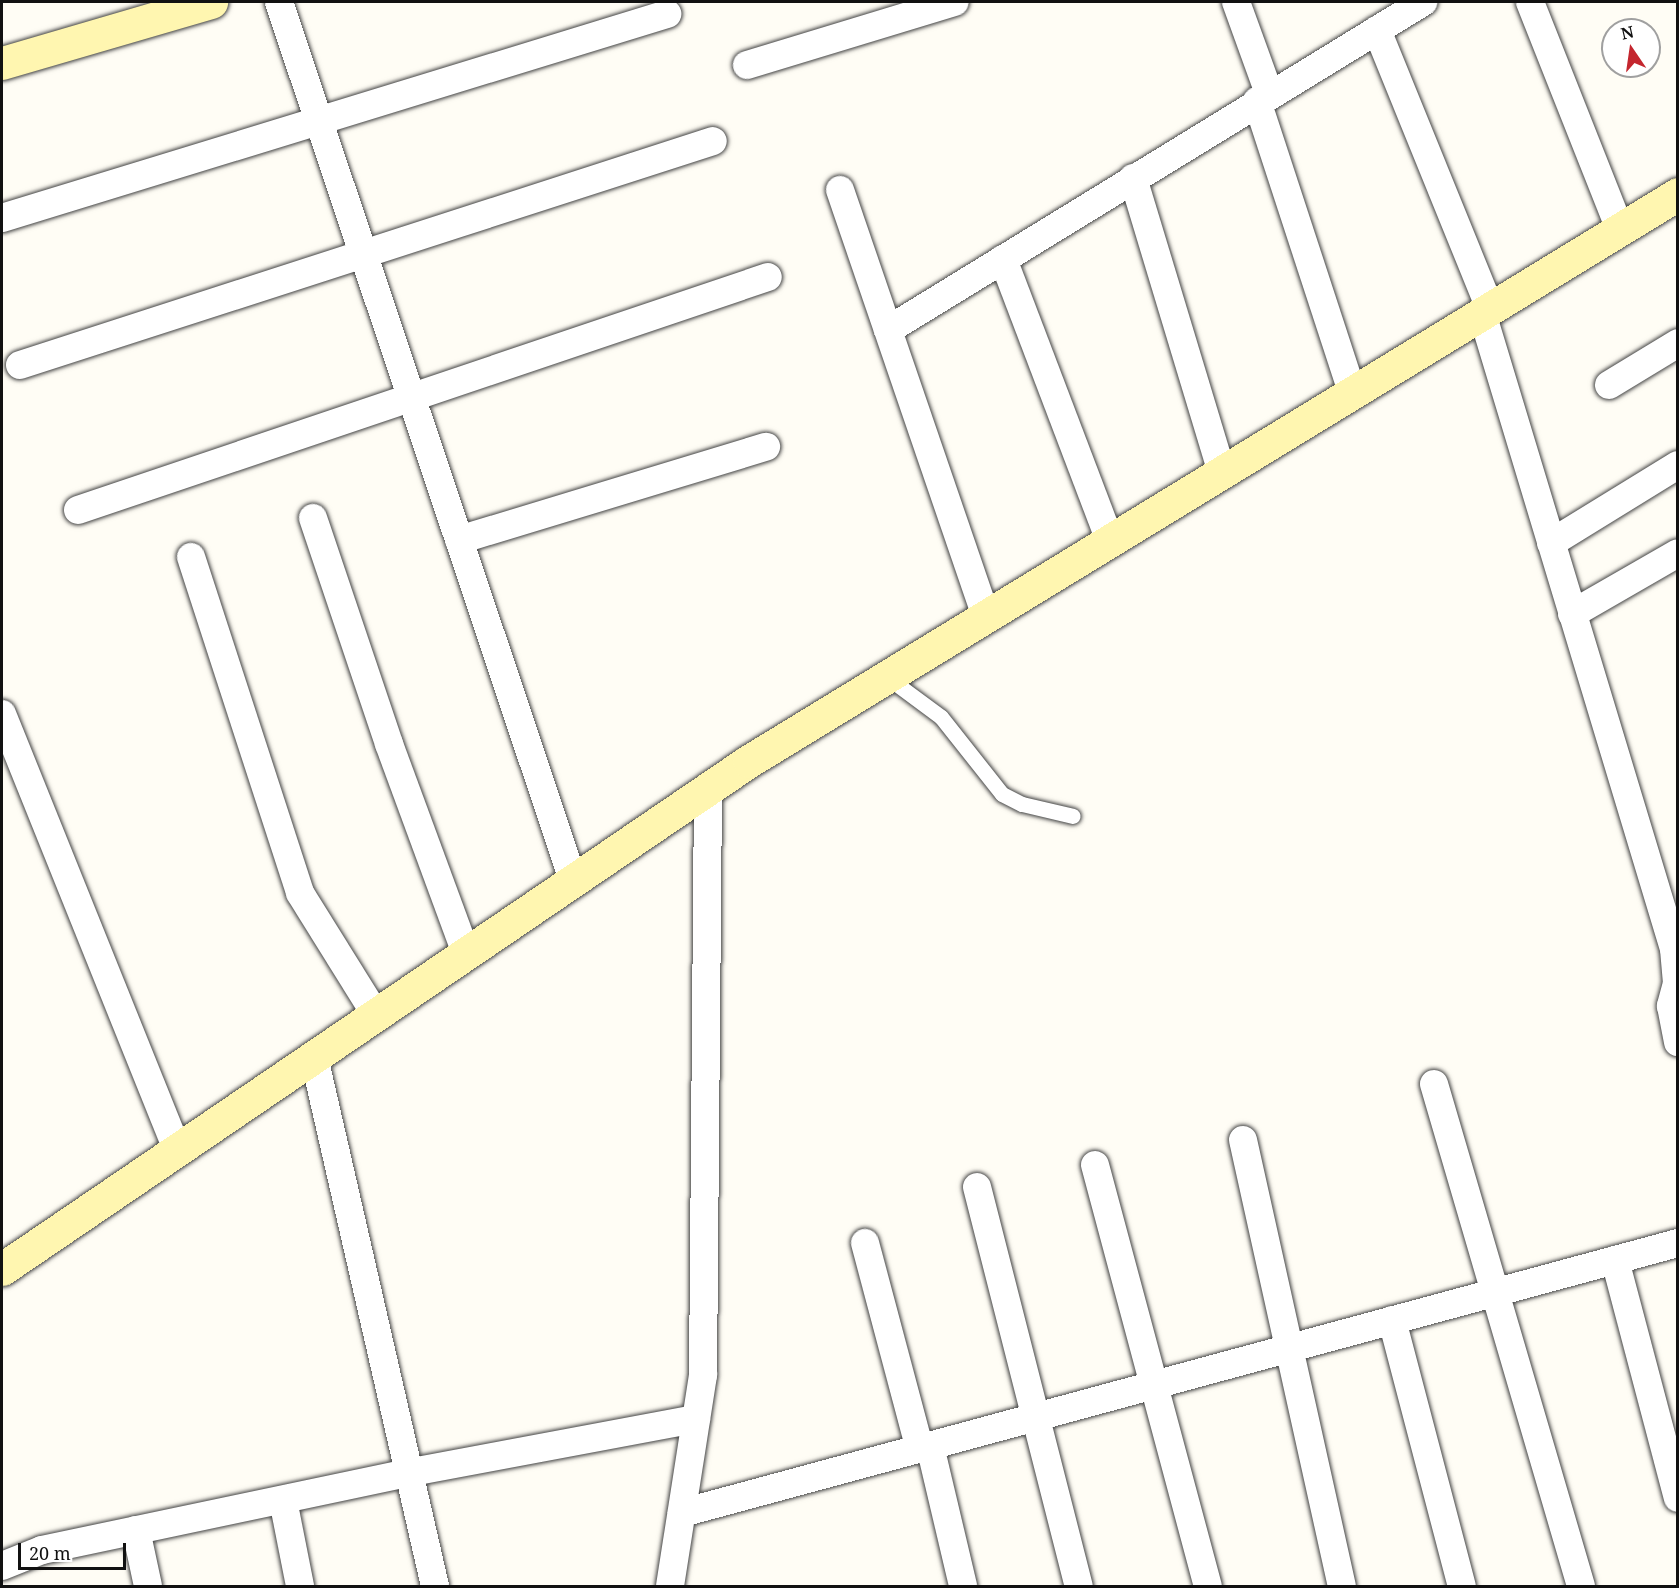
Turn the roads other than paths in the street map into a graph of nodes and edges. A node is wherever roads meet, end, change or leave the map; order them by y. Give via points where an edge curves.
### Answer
1 (211, 2) edge
2 (279, 2) edge
3 (955, 2) edge
4 (1236, 2) edge
5 (1423, 2) edge
6 (1530, 2) edge
7 (667, 14) dead end
8 (1377, 30) junction
9 (2, 63) edge
10 (747, 65) dead end
11 (1263, 97) junction
12 (319, 123) junction
13 (713, 141) dead end
14 (1133, 178) junction
15 (840, 189) dead end
16 (1677, 194) edge
17 (2, 218) edge
18 (1620, 229) junction
19 (363, 254) junction
20 (1003, 259) junction
21 (768, 278) dead end
22 (1486, 311) junction
23 (888, 330) junction
24 (1677, 343) edge
25 (20, 366) dead end
26 (1609, 385) dead end
27 (1352, 392) junction
28 (412, 399) junction
29 (766, 447) dead end
30 (1677, 465) edge
31 (1222, 472) junction
32 (78, 510) dead end
33 (313, 518) dead end
34 (459, 540) junction
35 (1110, 540) junction
36 (1551, 543) junction
37 (1677, 553) edge
38 (191, 558) dead end
39 (1572, 614) junction
40 (986, 616) junction
41 (887, 677) junction
42 (5, 732) edge
43 (708, 789) junction
44 (1073, 816) dead end
45 (573, 880) junction
46 (466, 953) junction
47 (1677, 965) edge
48 (376, 1015) junction
49 (1677, 1042) edge
50 (314, 1057) junction
51 (1434, 1084) dead end
52 (1243, 1140) dead end
53 (177, 1150) junction
54 (1095, 1165) dead end
55 (977, 1188) dead end
56 (865, 1243) dead end
57 (1677, 1243) edge
58 (1615, 1260) junction
59 (2, 1269) edge
60 (1495, 1292) junction
61 (1392, 1320) junction
62 (1289, 1348) junction
63 (1155, 1385) junction
64 (1036, 1418) junction
65 (696, 1419) junction
66 (925, 1447) junction
67 (407, 1473) junction
68 (1677, 1498) edge
69 (283, 1500) junction
70 (681, 1514) junction
71 (136, 1530) junction
72 (2, 1566) edge
73 (148, 1587) edge
74 (300, 1587) edge
75 (435, 1587) edge
76 (670, 1587) edge
77 (963, 1587) edge
78 (1080, 1587) edge
79 (1208, 1587) edge
80 (1342, 1587) edge
81 (1462, 1587) edge
82 (1581, 1587) edge

1 - 9 main road
2 - 12 street
3 - 10 street
4 - 11 street
5 - 8 street
6 - 18 street
7 - 12 street
8 - 11 street
8 - 22 street
11 - 14 street
11 - 27 street
12 - 17 street
12 - 19 street
13 - 19 street
14 - 20 street
14 - 31 street
15 - 23 street
16 - 18 main road
18 - 22 main road
19 - 25 street
19 - 28 street
20 - 23 street
20 - 35 street
21 - 28 street
22 - 27 main road
22 - 36 street
23 - 40 street
24 - 26 street
27 - 31 main road
28 - 32 street
28 - 34 street
29 - 34 street
30 - 36 street
31 - 35 main road
33 - 46 street via 389,744
34 - 45 street
35 - 40 main road
36 - 39 street
37 - 39 street
38 - 48 street via 300,893
39 - 47 street
40 - 41 main road
41 - 43 main road
41 - 44 lane via 941,717 1002,794 1022,804
42 - 53 street
43 - 45 main road
43 - 65 street via 704,1375
45 - 46 main road
46 - 48 main road
47 - 49 street via 1671,1006
48 - 50 main road
50 - 53 main road
50 - 67 street
51 - 60 street
52 - 62 street
53 - 59 main road
54 - 63 street
55 - 64 street
56 - 66 street
57 - 58 street
58 - 60 street
58 - 68 street
60 - 61 street
60 - 82 street
61 - 62 street
61 - 81 street
62 - 63 street
62 - 80 street
63 - 64 street
63 - 79 street
64 - 66 street
64 - 78 street
65 - 67 street
65 - 70 street
66 - 70 street
66 - 77 street
67 - 69 street
67 - 75 street
69 - 71 street
69 - 74 street
70 - 76 street
71 - 72 street via 42,1550
71 - 73 street

